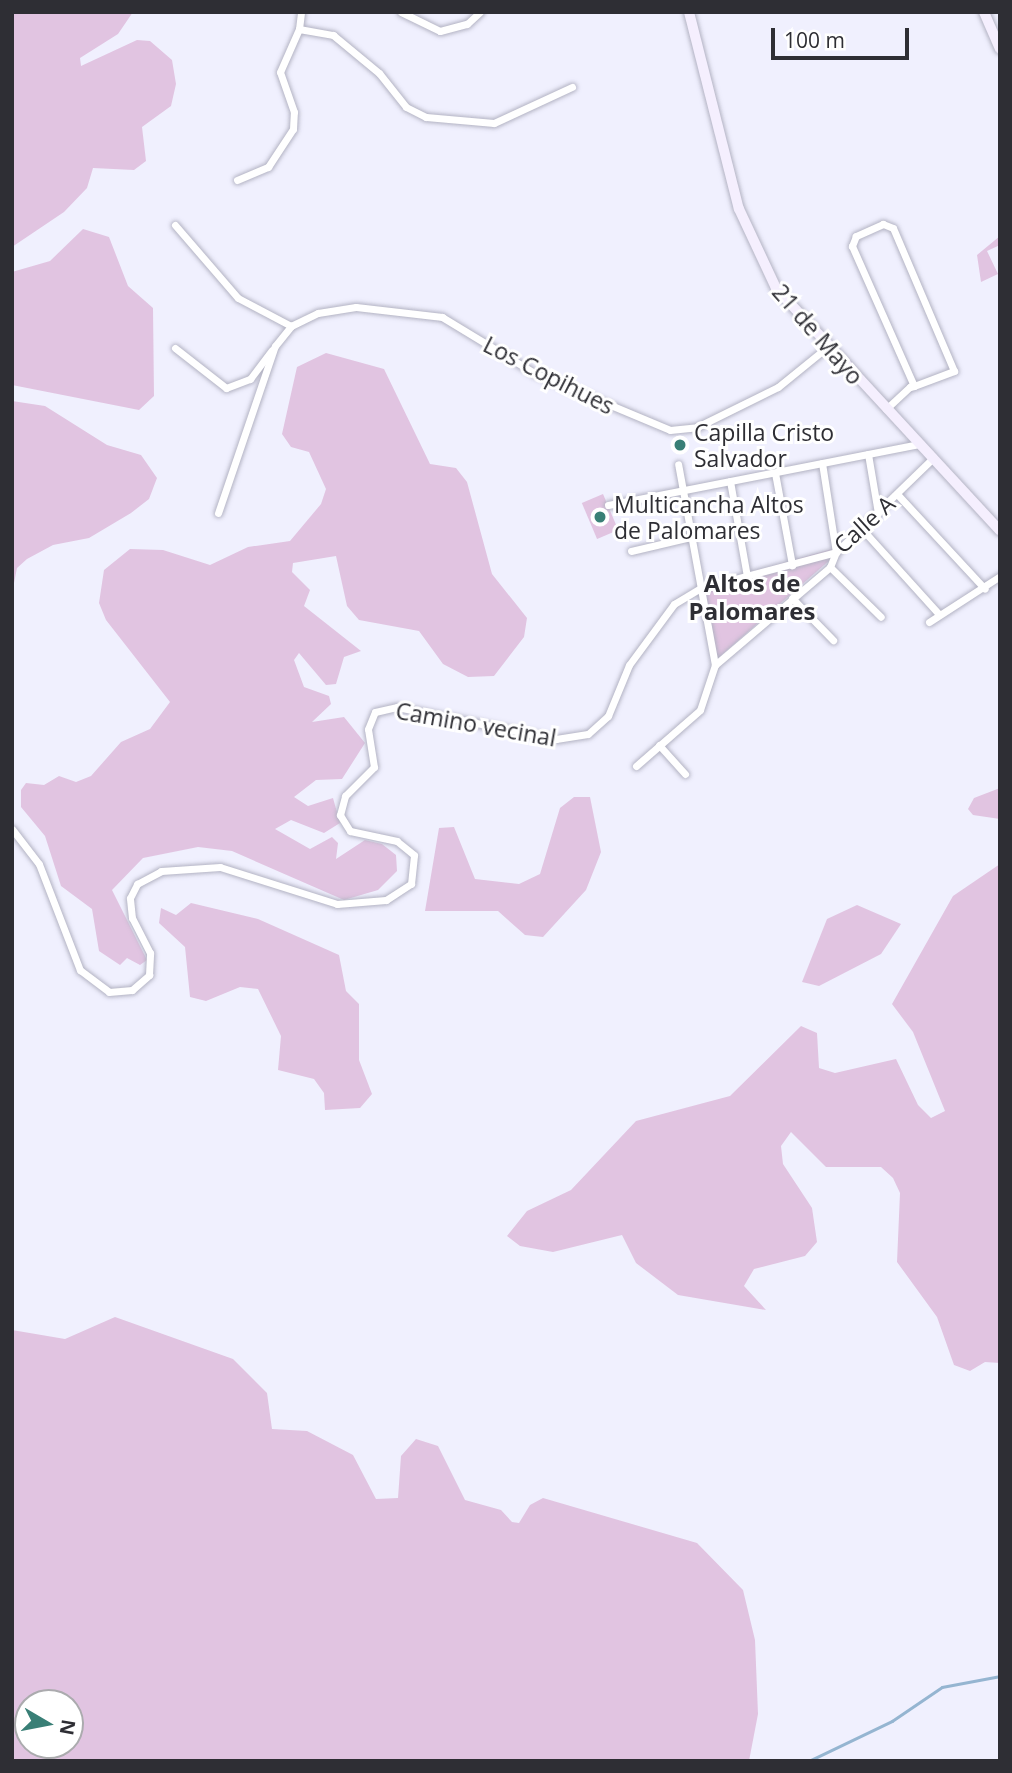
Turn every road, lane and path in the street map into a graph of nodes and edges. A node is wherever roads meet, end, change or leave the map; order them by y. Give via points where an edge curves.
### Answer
1 (301, 12) edge
2 (401, 12) edge
3 (480, 12) edge
4 (690, 12) edge
5 (984, 12) edge
6 (299, 29) junction
7 (1000, 49) edge
8 (572, 87) dead end
9 (237, 180) dead end
10 (175, 225) dead end
11 (291, 326) junction
12 (275, 346) junction
13 (174, 348) dead end
14 (826, 348) junction
15 (914, 386) junction
16 (885, 410) junction
17 (919, 444) junction
18 (868, 454) junction
19 (933, 458) junction
20 (822, 463) junction
21 (678, 464) dead end
22 (775, 472) junction
23 (730, 481) junction
24 (682, 491) junction
25 (897, 494) junction
26 (608, 505) dead end
27 (218, 513) dead end
28 (878, 513) junction
29 (862, 529) junction
30 (1000, 531) edge
31 (691, 537) junction
32 (631, 551) dead end
33 (836, 552) junction
34 (792, 565) junction
35 (830, 567) junction
36 (747, 576) junction
37 (1000, 576) edge
38 (701, 588) junction
39 (985, 589) junction
40 (792, 598) junction
41 (938, 612) junction
42 (881, 617) dead end
43 (929, 622) dead end
44 (833, 640) dead end
45 (715, 665) junction
46 (659, 745) junction
47 (636, 766) dead end
48 (685, 774) dead end
49 (12, 829) edge

1 - 6 street
2 - 3 street via 440,31 462,26
4 - 14 street, 21 de Mayo via 753,247 776,288
5 - 7 street
6 - 8 street via 333,36 379,73 406,107 426,117 494,123
6 - 9 street via 280,72 295,112 292,129 268,167
10 - 11 street via 238,298
11 - 12 street
11 - 14 street, Los Copihues via 356,307 442,317 534,373 677,430 704,424 778,387
12 - 13 street via 250,379 226,388
12 - 27 street
14 - 16 street, 21 de Mayo
15 - 15 street via 954,371 893,228 883,224 856,236 852,246
15 - 16 street
16 - 17 street, 21 de Mayo
17 - 18 street
17 - 19 street, 21 de Mayo
18 - 20 street
18 - 28 street
19 - 25 street, Calle A
19 - 30 street, 21 de Mayo
20 - 22 street
20 - 33 street
21 - 24 street
22 - 23 street
22 - 34 street
23 - 24 street
23 - 36 street
24 - 26 street
24 - 31 street
25 - 28 street, Calle A
25 - 39 street
28 - 29 street, Calle A
29 - 33 street, Calle A
29 - 41 street
31 - 32 street
31 - 38 street
33 - 34 street, Calle A
33 - 35 street
34 - 36 street, Calle A
35 - 40 street
35 - 42 street
36 - 38 street, Calle A
37 - 39 street
38 - 45 street
38 - 49 street, Camino vecinal via 669,609 629,665 608,716 582,737 556,739 397,707 375,712 369,729 374,766 345,796 340,815 350,831 409,848 416,869 408,887 378,902 346,905 220,867 161,871 131,894 132,918 152,965 145,982 128,991 109,992 84,975 57,923 39,864
39 - 41 street
40 - 44 street
40 - 45 street
41 - 43 street
45 - 46 street via 699,710
46 - 47 street
46 - 48 street

